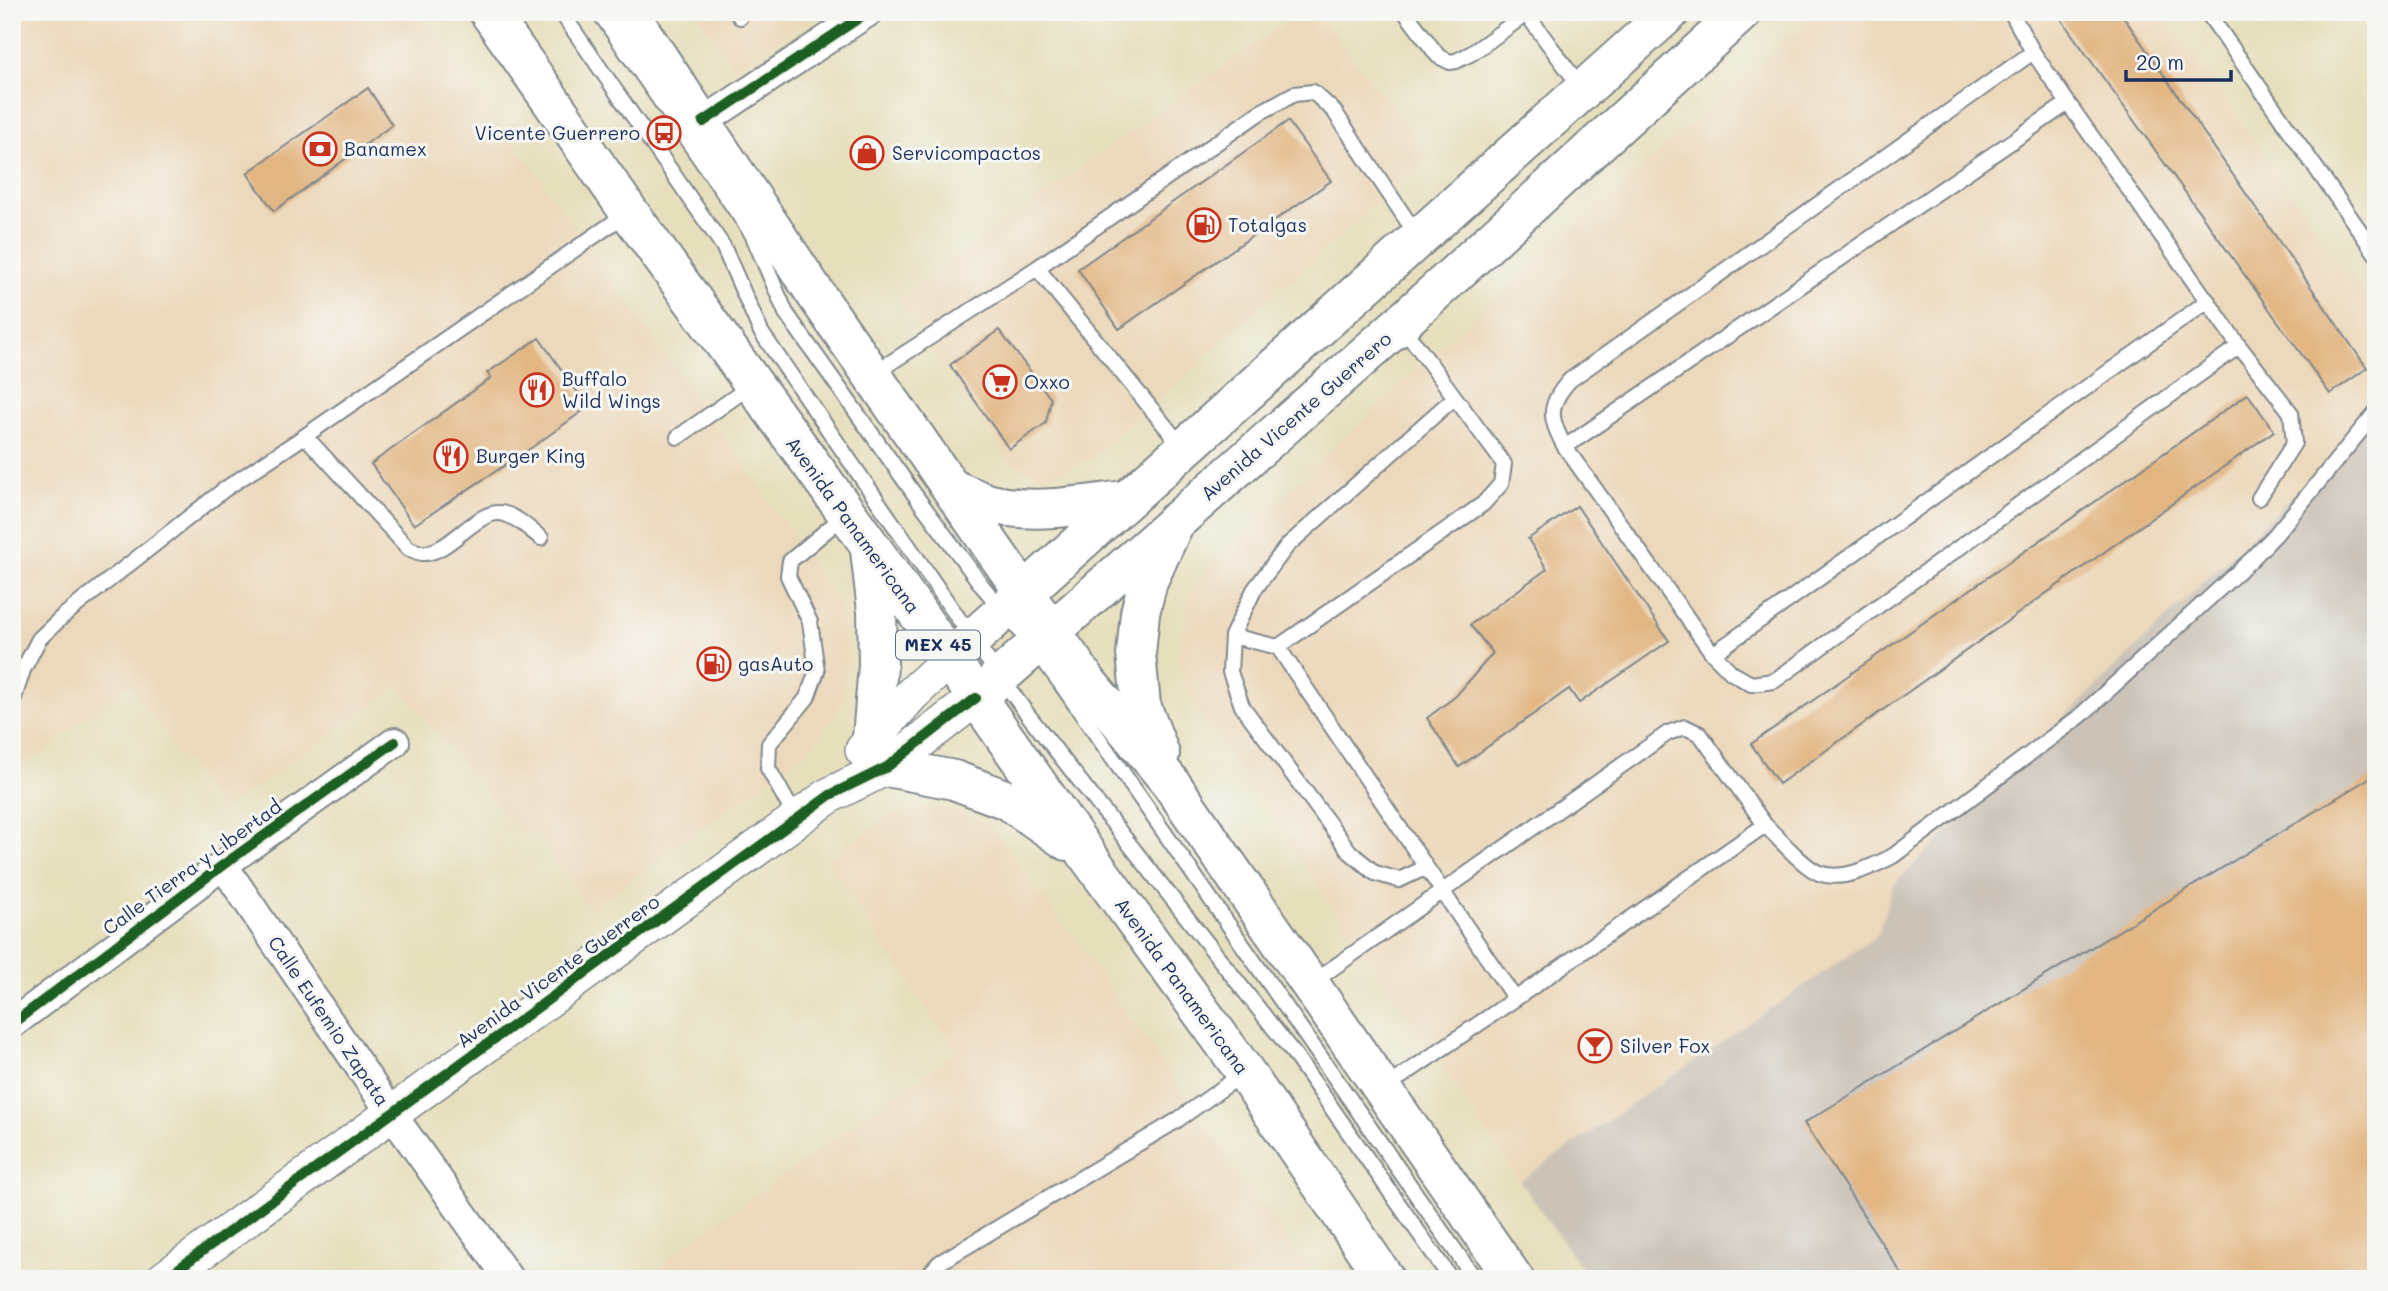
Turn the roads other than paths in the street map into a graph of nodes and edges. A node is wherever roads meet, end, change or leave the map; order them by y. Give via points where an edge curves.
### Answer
1 (489, 12) edge
2 (561, 12) edge
3 (599, 12) edge
4 (628, 12) edge
5 (868, 12) edge
6 (1405, 12) edge
7 (1670, 12) edge
8 (1742, 12) edge
9 (2011, 12) edge
10 (2207, 12) edge
11 (1526, 13) edge
12 (2033, 51) junction
13 (1583, 90) junction
14 (2068, 103) junction
15 (703, 122) junction
16 (629, 212) junction
17 (1418, 238) junction
18 (2376, 254) edge
19 (1037, 268) junction
20 (2208, 302) junction
21 (1399, 325) junction
22 (2239, 346) junction
23 (873, 374) junction
24 (753, 384) junction
25 (1454, 398) junction
26 (2376, 412) edge
27 (305, 436) junction
28 (678, 437) dead end
29 (1565, 447) junction
30 (1184, 449) junction
31 (951, 488) junction
32 (2259, 498) dead end
33 (1125, 500) junction
34 (847, 514) junction
35 (1175, 522) junction
36 (541, 538) dead end
37 (869, 544) junction
38 (1013, 601) junction
39 (1232, 636) junction
40 (1042, 639) junction
41 (1278, 647) junction
42 (961, 649) junction
43 (1713, 654) junction
44 (988, 686) junction
45 (12, 704) edge
46 (395, 742) dead end
47 (879, 752) junction
48 (1170, 782) junction
49 (797, 820) junction
50 (1765, 825) junction
51 (1088, 856) junction
52 (223, 865) junction
53 (1425, 868) junction
54 (1441, 892) junction
55 (1309, 985) junction
56 (1516, 999) junction
57 (12, 1024) edge
58 (1245, 1072) junction
59 (1383, 1089) junction
60 (391, 1113) junction
61 (164, 1279) edge
62 (509, 1279) edge
63 (925, 1279) edge
64 (1385, 1279) edge
65 (1451, 1279) edge
66 (1475, 1279) edge
67 (1514, 1279) edge

1 - 16 main road, Avenida Panamericana / MEX 45
2 - 42 lane via 723,246 761,332
3 - 38 lane via 752,234 786,313 915,495
4 - 15 main road
5 - 15 street
6 - 11 lane via 1437,56 1450,62 1472,53
7 - 13 main road, Avenida Vicente Guerrero
8 - 21 main road, Avenida Vicente Guerrero
9 - 12 lane
10 - 18 lane
11 - 13 lane
12 - 14 lane
12 - 29 lane via 1570,380 1558,393 1552,410 1554,427
13 - 17 main road, Avenida Vicente Guerrero
14 - 20 lane
14 - 29 lane
15 - 23 main road
16 - 24 main road, Avenida Panamericana / MEX 45
16 - 27 lane
17 - 19 lane via 1334,111 1313,92 1294,94 1259,113
17 - 30 main road, Avenida Vicente Guerrero
19 - 23 lane
19 - 30 lane
20 - 22 lane
20 - 43 lane
21 - 25 lane
21 - 35 main road, Avenida Vicente Guerrero
22 - 32 lane via 2291,413 2294,443
22 - 43 lane via 1774,681 1751,684
23 - 31 main road
24 - 28 lane
24 - 34 main road, Avenida Panamericana / MEX 45
25 - 39 lane via 1287,546 1254,590
25 - 41 lane via 1504,464 1501,484 1483,504
26 - 50 lane via 2252,559 2079,717 1893,856 1858,872 1820,873
27 - 36 lane via 409,549 423,554 438,550 488,515 503,513
27 - 45 lane via 225,489 62,617 39,639
29 - 43 lane
30 - 33 main road, Avenida Vicente Guerrero
31 - 33 main road via 1008,507 1055,508
31 - 38 main road
33 - 38 main road, Avenida Vicente Guerrero
34 - 37 main road, Avenida Panamericana / MEX 45
34 - 49 lane via 790,561 788,576 810,622 817,671 807,698 769,744 768,768
35 - 40 main road, Avenida Vicente Guerrero
35 - 48 main road via 1148,581 1136,654 1141,705
37 - 42 main road, Avenida Panamericana / MEX 45
37 - 47 main road via 877,611
38 - 40 main road
38 - 42 main road, Avenida Vicente Guerrero
39 - 41 lane
39 - 53 lane via 1230,672 1242,706 1350,852 1375,873 1399,880
40 - 44 main road, Avenida Vicente Guerrero
40 - 48 main road via 1088,682
40 - 66 lane
41 - 53 lane
42 - 44 main road, Avenida Panamericana / MEX 45
42 - 47 street, Avenida Vicente Guerrero via 912,694
44 - 47 street, Avenida Vicente Guerrero
44 - 51 main road, Avenida Panamericana / MEX 45
44 - 65 lane via 1026,711 1294,1054
46 - 52 street, Calle Tierra y Libertad
47 - 49 street, Avenida Vicente Guerrero
47 - 51 main road via 1007,800
48 - 55 main road
49 - 60 street, Avenida Vicente Guerrero
50 - 54 lane via 1700,734 1685,727 1668,733
50 - 56 lane
51 - 58 main road, Avenida Panamericana / MEX 45
52 - 57 street, Calle Tierra y Libertad
52 - 60 street, Calle Eufemio Zapata
53 - 54 lane
54 - 55 lane
54 - 56 lane
55 - 59 main road
56 - 59 lane
58 - 63 lane via 1176,1121 939,1263
58 - 64 main road, Avenida Panamericana / MEX 45
59 - 67 main road
60 - 61 street, Avenida Vicente Guerrero
60 - 62 street, Calle Eufemio Zapata

